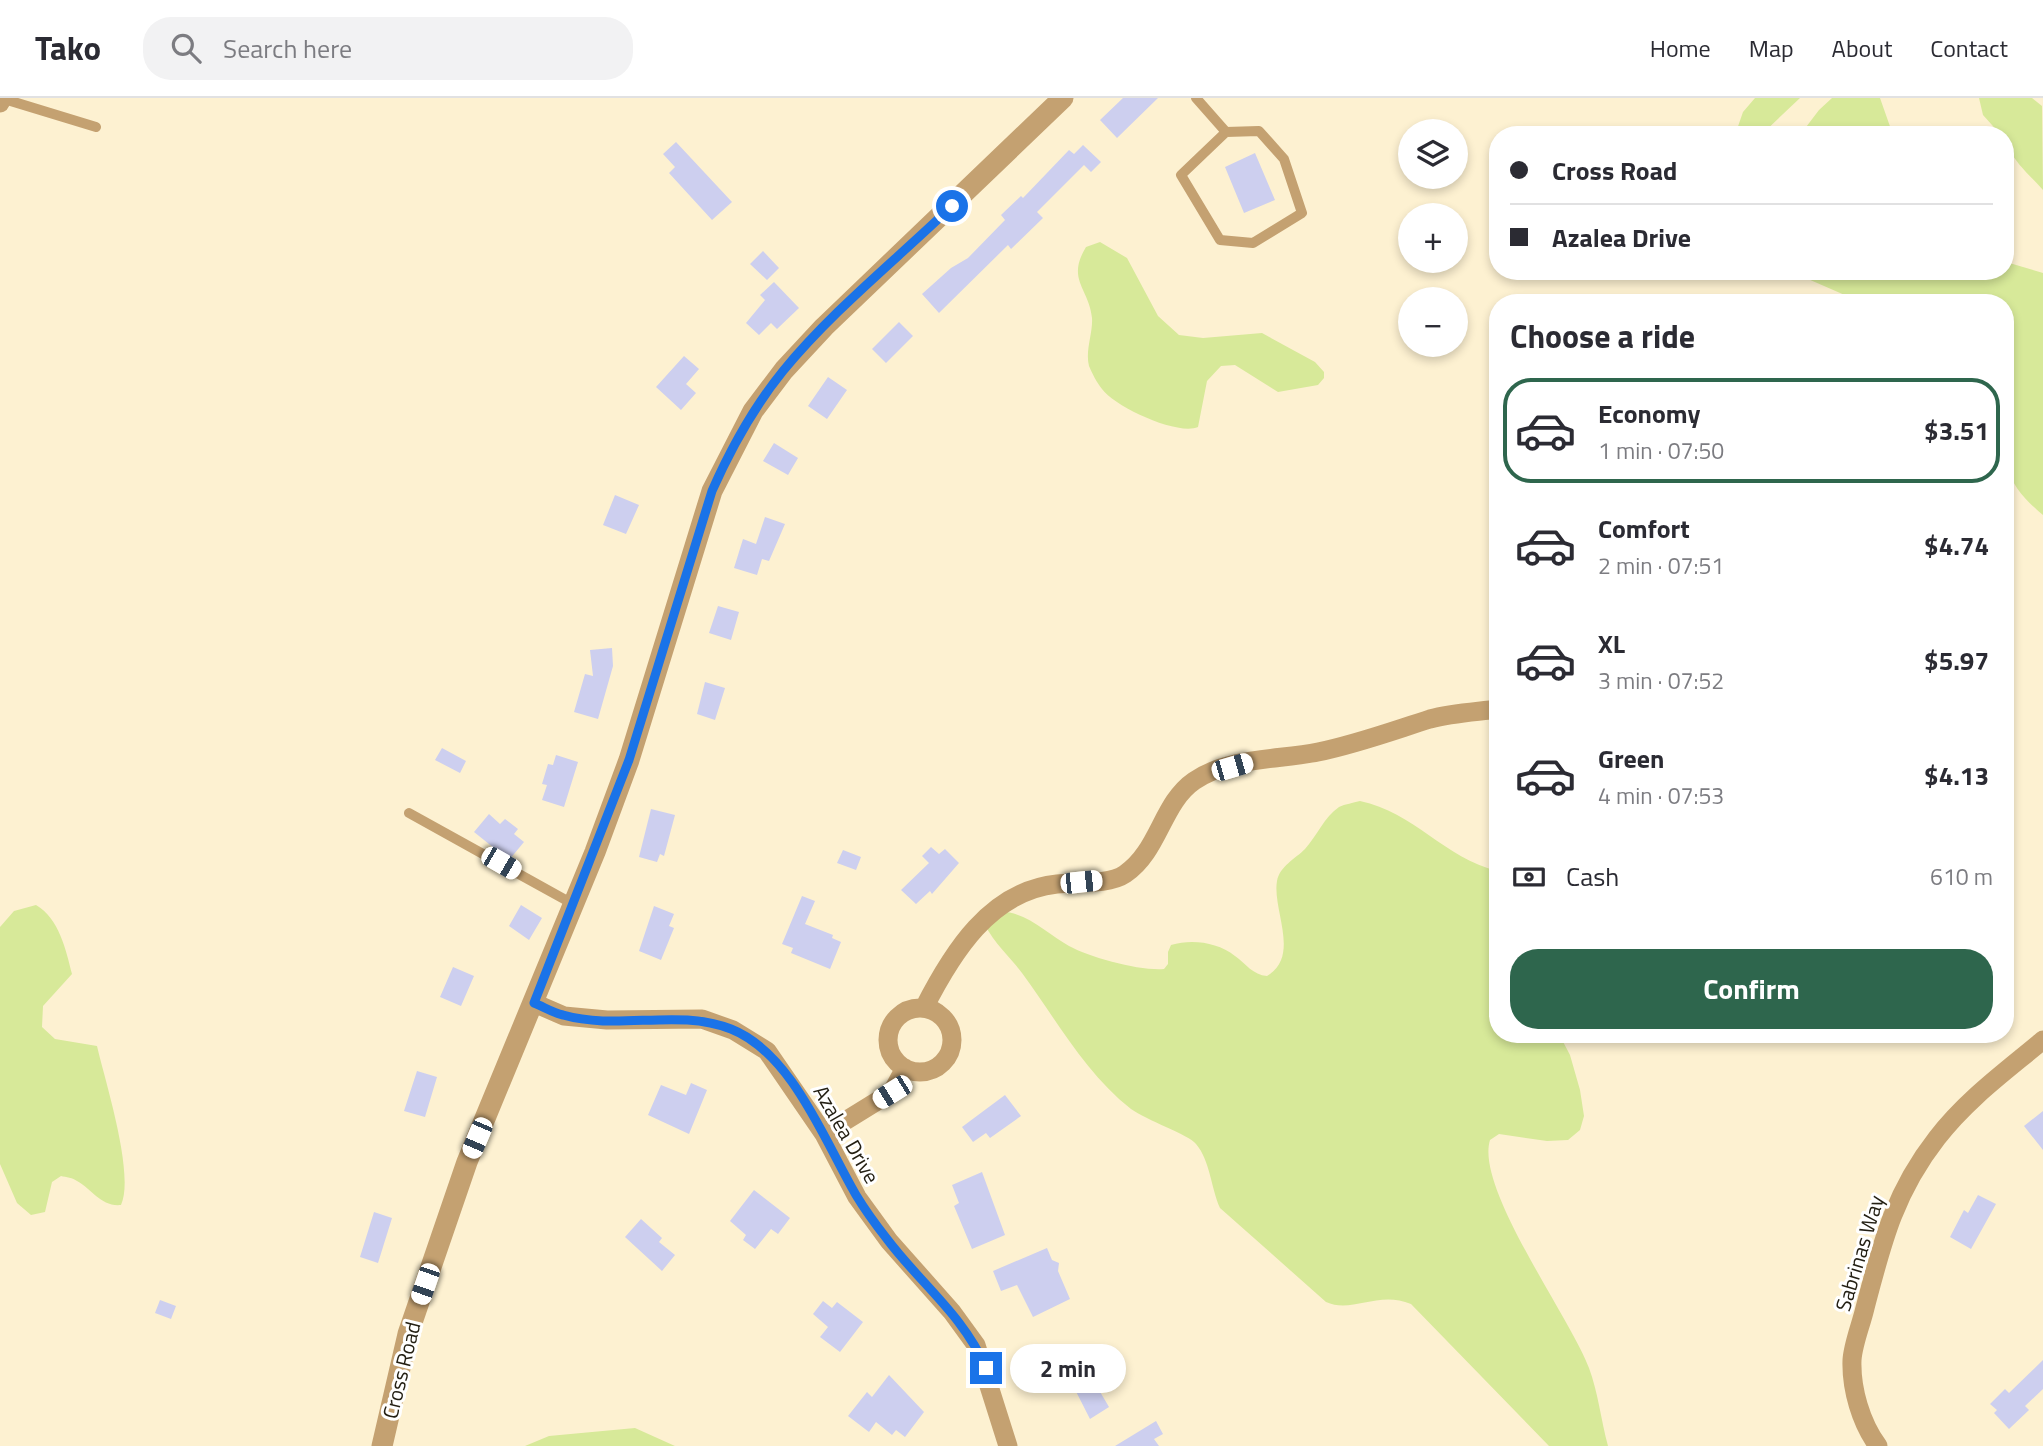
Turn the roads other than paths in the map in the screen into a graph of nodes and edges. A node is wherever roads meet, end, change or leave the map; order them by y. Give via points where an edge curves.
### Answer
1 (1063, 98) edge
2 (1196, 98) edge
3 (1, 100) edge
4 (96, 127) dead end
5 (1226, 132) junction
6 (1489, 710) edge
7 (408, 813) dead end
8 (573, 904) junction
9 (534, 1003) junction
10 (924, 1008) junction
11 (2043, 1040) edge
12 (905, 1068) junction
13 (824, 1134) junction
14 (382, 1446) edge
15 (1009, 1446) edge
16 (1878, 1446) edge

1 - 8 street, Cross Road via 824,327 753,411 712,491 629,760
2 - 5 lane
3 - 4 lane
5 - 5 lane via 1259,131 1284,159 1302,213 1253,243 1220,240 1181,175
6 - 10 street via 1431,719 1372,740 1316,752 1250,761 1195,780 1179,794 1144,855 1124,875 1043,886 1000,904 943,972
7 - 8 lane
8 - 9 street, Cross Road
9 - 13 street, Azalea Drive via 564,1016 702,1019 733,1030 767,1051
9 - 14 street, Cross Road via 467,1162 408,1334
10 - 12 street via 905,1012 888,1035 891,1055
10 - 12 street via 943,1018 949,1028 950,1050 937,1067 927,1071
11 - 16 street, Sabrinas Way via 1970,1100 1907,1182 1889,1217 1852,1359 1860,1409
12 - 13 street via 892,1092
13 - 15 street, Azalea Drive via 857,1197 976,1345

